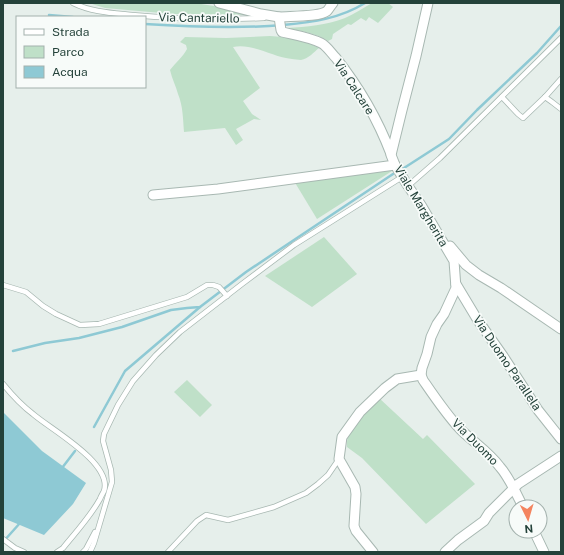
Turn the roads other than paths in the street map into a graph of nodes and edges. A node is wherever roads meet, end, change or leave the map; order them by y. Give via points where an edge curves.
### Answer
1 (73, 3) edge
2 (219, 3) edge
3 (333, 3) edge
4 (428, 3) edge
5 (280, 22) junction
6 (561, 38) edge
7 (561, 79) edge
8 (502, 97) junction
9 (545, 98) junction
10 (561, 109) edge
11 (391, 155) junction
12 (395, 165) junction
13 (402, 177) junction
14 (408, 186) junction
15 (153, 195) dead end
16 (437, 231) junction
17 (456, 284) junction
18 (3, 285) edge
19 (226, 295) junction
20 (561, 329) edge
21 (422, 377) junction
22 (3, 384) edge
23 (561, 439) edge
24 (561, 456) edge
25 (339, 459) junction
26 (513, 489) junction
27 (107, 491) junction
28 (519, 499) edge
29 (99, 524) junction
30 (3, 539) edge
31 (538, 539) edge
32 (24, 552) edge
33 (57, 552) edge
34 (83, 552) edge
35 (90, 552) edge
36 (168, 552) edge
37 (372, 552) edge
38 (445, 552) edge
39 (544, 552) edge

1 - 5 lane, Via Cantariello via 92,10 164,18 253,18
2 - 5 street, Via Calcare
3 - 5 street via 326,12
4 - 11 street, Viale Margherita
5 - 11 street, Via Calcare via 282,32 322,44 345,69 364,97
6 - 8 lane
7 - 9 lane
8 - 9 lane via 524,118
8 - 14 lane
9 - 10 lane
11 - 12 street, Viale Margherita
12 - 13 street, Viale Margherita
12 - 15 street via 218,189
13 - 14 street, Viale Margherita
13 - 19 lane via 294,245
14 - 16 street, Viale Margherita
16 - 17 street, Viale Margherita via 454,261
16 - 20 street via 466,265
17 - 21 street, Viale Margherita via 431,337
17 - 23 street, Via Duomo Parallela via 538,410
18 - 19 lane via 26,292 56,314 80,325 100,324 187,297 207,285 219,287
19 - 27 lane via 156,355 133,381 118,405 103,441 112,482
21 - 25 street via 397,379 360,412 342,437
21 - 26 street, Via Duomo via 445,412 502,468
22 - 27 lane via 33,415 85,452 96,463
24 - 26 street
25 - 36 lane via 328,475 306,493 274,507 228,520 206,515
25 - 37 street via 355,487 356,532
26 - 28 street, Via Duomo
26 - 38 street via 484,521
27 - 29 lane
27 - 33 lane via 64,548
29 - 34 lane
29 - 35 lane
30 - 32 lane
31 - 39 street

